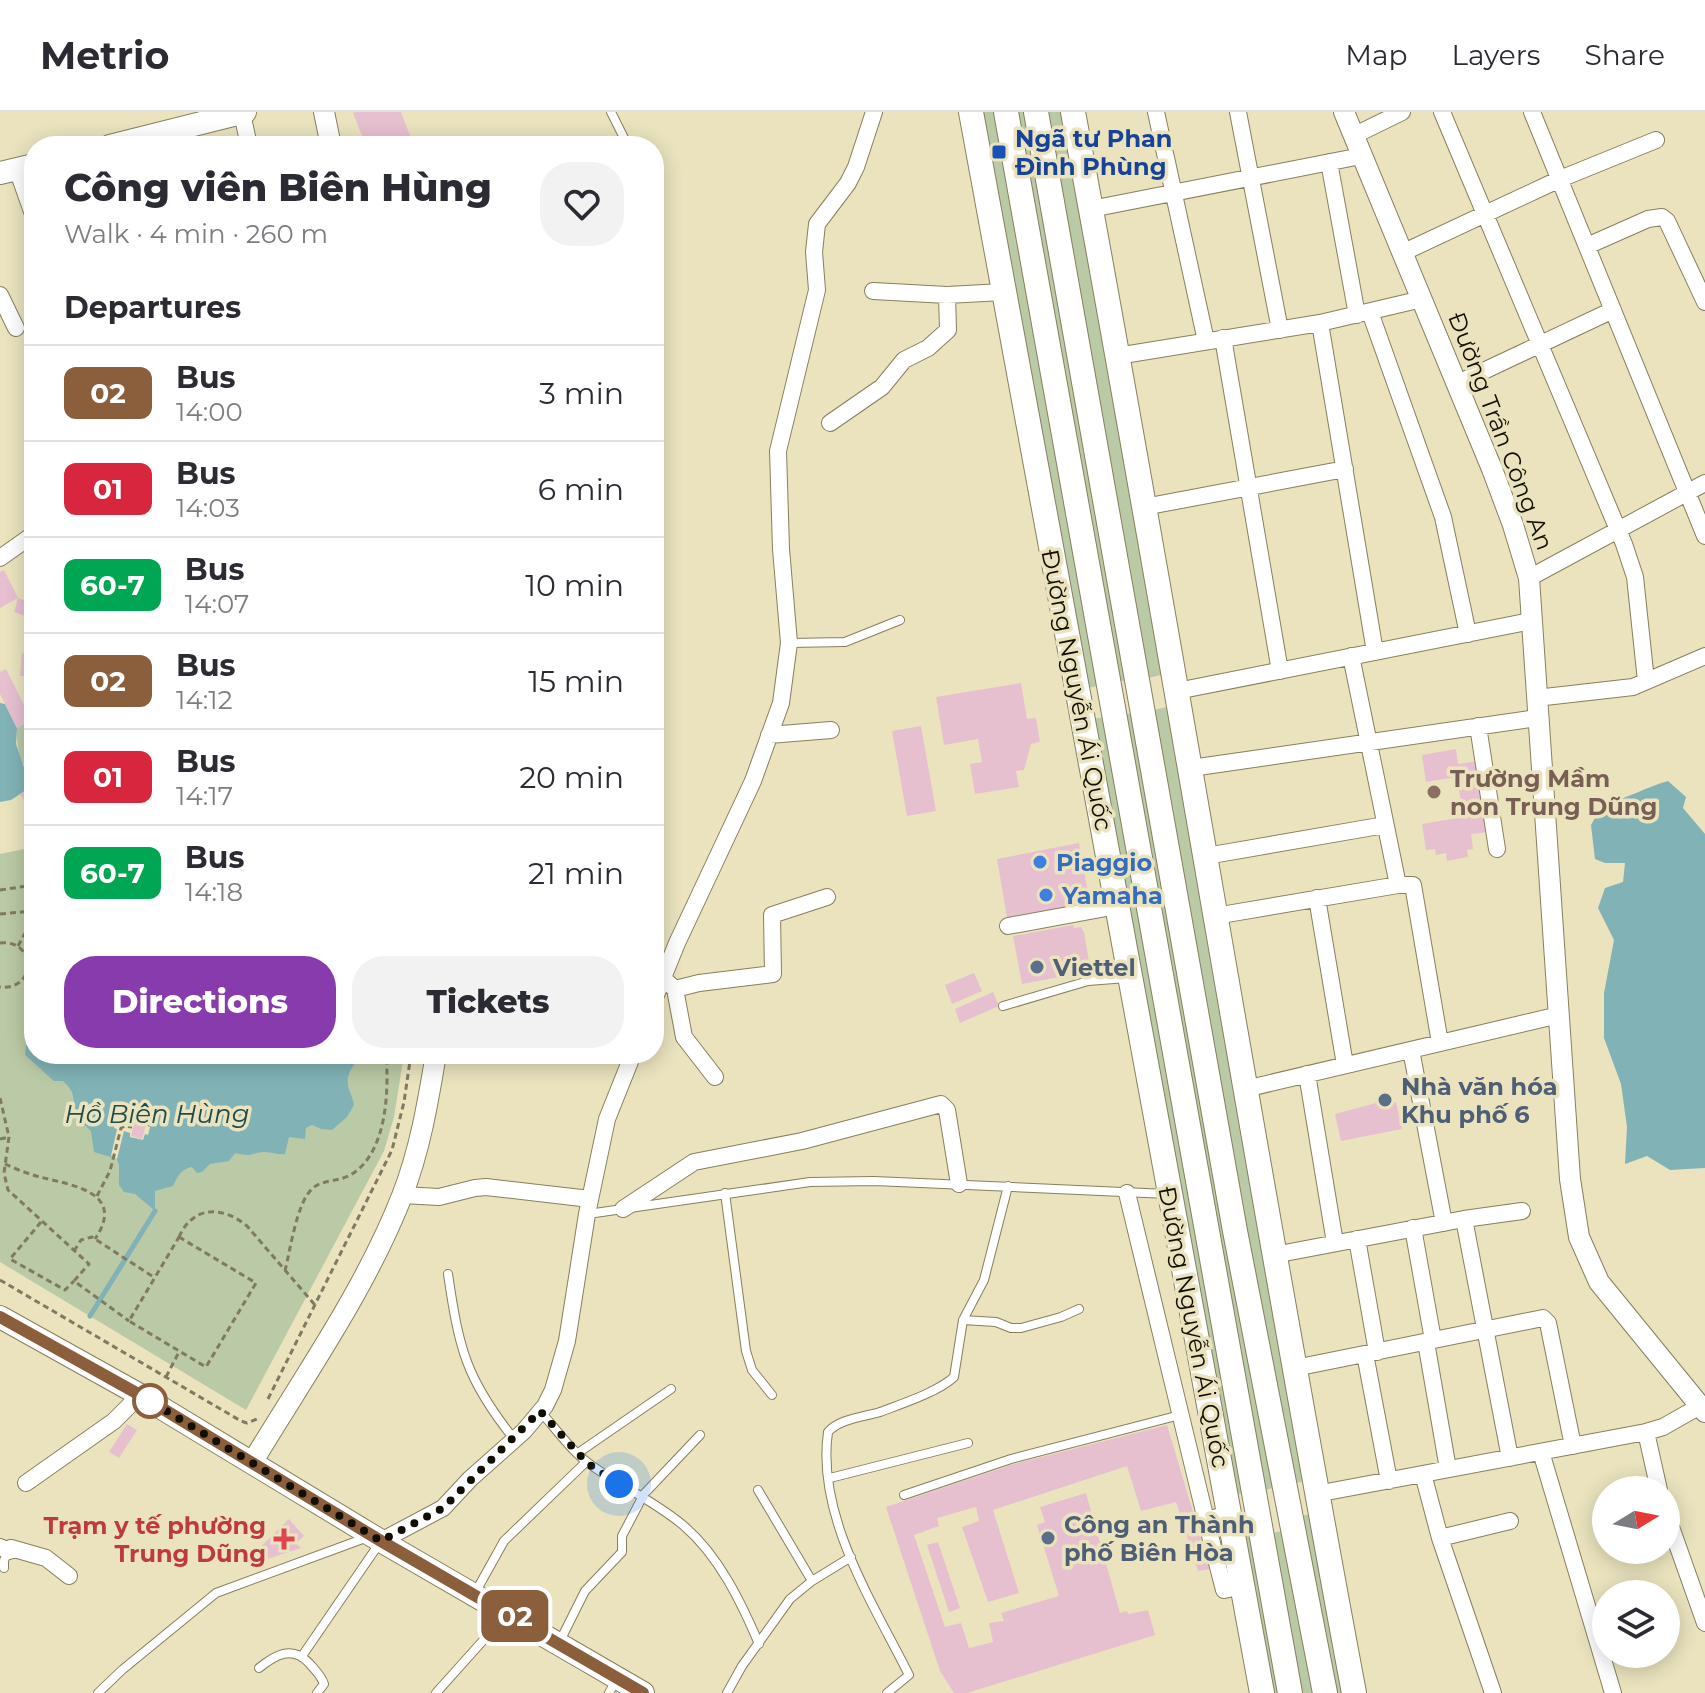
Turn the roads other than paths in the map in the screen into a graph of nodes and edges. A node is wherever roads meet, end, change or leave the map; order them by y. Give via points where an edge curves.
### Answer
1 (244, 112) edge
2 (324, 112) edge
3 (611, 112) edge
4 (874, 112) edge
5 (971, 112) edge
6 (1006, 112) edge
7 (1036, 112) edge
8 (1073, 112) edge
9 (1156, 112) edge
10 (1238, 112) edge
11 (1344, 112) edge
12 (1402, 112) edge
13 (1442, 112) edge
14 (1532, 112) edge
15 (179, 136) edge
16 (248, 136) edge
17 (329, 136) edge
18 (623, 136) edge
19 (1353, 136) junction
20 (1656, 140) dead end
21 (1361, 156) junction
22 (1329, 162) junction
23 (17, 169) edge
24 (1250, 178) junction
25 (1560, 179) junction
26 (24, 189) edge
27 (1174, 194) junction
28 (1091, 209) junction
29 (1486, 214) junction
30 (1587, 246) junction
31 (1402, 253) junction
32 (873, 291) dead end
33 (1003, 292) junction
34 (0, 295) edge
35 (947, 295) junction
36 (1422, 299) junction
37 (1705, 302) edge
38 (1613, 310) junction
39 (1364, 314) junction
40 (1320, 323) junction
41 (16, 328) dead end
42 (1280, 330) junction
43 (1215, 340) junction
44 (1540, 345) junction
45 (1117, 356) junction
46 (1456, 384) junction
47 (830, 423) dead end
48 (1345, 469) junction
49 (1705, 483) edge
50 (1249, 488) junction
51 (1687, 491) junction
52 (1144, 507) junction
53 (1618, 529) junction
54 (1705, 536) edge
55 (24, 541) edge
56 (0, 558) edge
57 (1529, 578) junction
58 (900, 620) dead end
59 (1531, 621) junction
60 (1468, 634) junction
61 (789, 643) junction
62 (1375, 652) junction
63 (1351, 656) junction
64 (1705, 656) edge
65 (1280, 671) junction
66 (1646, 681) junction
67 (1177, 691) junction
68 (1138, 697) junction
69 (1111, 701) junction
70 (1081, 706) junction
71 (1536, 708) junction
72 (1478, 726) junction
73 (831, 730) dead end
74 (769, 735) junction
75 (1369, 742) junction
76 (1191, 768) junction
77 (1385, 825) junction
78 (1497, 849) dead end
79 (1206, 856) junction
80 (1398, 885) junction
81 (827, 897) dead end
82 (1317, 898) junction
83 (1117, 906) junction
84 (1215, 916) junction
85 (1008, 926) dead end
86 (1130, 978) junction
87 (669, 984) junction
88 (664, 989) edge
89 (1003, 1006) dead end
90 (1559, 1015) junction
91 (1440, 1043) junction
92 (1411, 1050) junction
93 (434, 1064) edge
94 (629, 1064) edge
95 (1345, 1065) junction
96 (1307, 1074) junction
97 (715, 1077) dead end
98 (1245, 1089) junction
99 (959, 1184) junction
100 (1008, 1186) junction
101 (725, 1193) junction
102 (1127, 1193) junction
103 (1169, 1194) junction
104 (402, 1195) junction
105 (589, 1207) junction
106 (623, 1209) junction
107 (1522, 1211) dead end
108 (1464, 1219) junction
109 (1444, 1223) junction
110 (1413, 1228) junction
111 (1357, 1239) junction
112 (1335, 1243) junction
113 (1274, 1255) junction
114 (448, 1274) dead end
115 (1079, 1309) dead end
116 (0, 1317) edge
117 (963, 1320) junction
118 (1485, 1330) junction
119 (1430, 1341) junction
120 (1371, 1353) junction
121 (1295, 1368) junction
122 (671, 1389) dead end
123 (140, 1395) junction
124 (772, 1395) dead end
125 (1702, 1409) edge
126 (540, 1411) junction
127 (1180, 1415) junction
128 (1646, 1432) junction
129 (700, 1435) dead end
130 (514, 1440) junction
131 (968, 1443) dead end
132 (1573, 1446) junction
133 (1541, 1452) junction
134 (578, 1453) junction
135 (1510, 1458) junction
136 (253, 1461) junction
137 (586, 1462) junction
138 (1448, 1469) junction
139 (1423, 1474) junction
140 (1656, 1476) edge
141 (830, 1478) junction
142 (1389, 1481) junction
143 (26, 1483) dead end
144 (758, 1490) dead end
145 (1316, 1494) junction
146 (904, 1495) dead end
147 (642, 1499) junction
148 (1289, 1501) junction
149 (1257, 1508) junction
150 (1218, 1517) junction
151 (1510, 1521) dead end
152 (377, 1538) junction
153 (1440, 1538) junction
154 (5, 1549) edge
155 (1680, 1552) edge
156 (851, 1557) junction
157 (4, 1568) dead end
158 (69, 1576) dead end
159 (812, 1581) junction
160 (475, 1593) junction
161 (508, 1612) junction
162 (1705, 1623) edge
163 (560, 1642) junction
164 (759, 1644) junction
165 (302, 1656) junction
166 (259, 1668) dead end
167 (613, 1685) edge
168 (98, 1693) edge
169 (317, 1693) edge
170 (436, 1693) edge
171 (643, 1693) edge
172 (727, 1693) edge
173 (887, 1693) edge
174 (1262, 1693) edge
175 (1290, 1693) edge
176 (1325, 1693) edge
177 (1354, 1693) edge
178 (1493, 1693) edge
179 (1613, 1693) edge

1 - 15 main road
1 - 16 street
2 - 17 street
3 - 18 lane
4 - 61 street via 848,183 817,224 817,290 778,451
5 - 33 main road, Đường Nguyễn Ái Quốc
6 - 69 main road, Đường Nguyễn Ái Quốc
7 - 68 main road
8 - 28 main road
9 - 27 street
10 - 24 street
11 - 19 street, Đường Trần Công An
12 - 19 street
13 - 29 street
14 - 25 street
19 - 21 street, Đường Trần Công An
20 - 25 street
21 - 22 street
21 - 31 street, Đường Trần Công An
22 - 24 street
22 - 39 street
23 - 26 street
24 - 27 street
24 - 42 street
25 - 29 street
25 - 30 street
27 - 28 street
27 - 43 street
28 - 45 main road
29 - 31 street
29 - 44 street
30 - 37 street via 1662,217
30 - 38 street
31 - 36 street, Đường Trần Công An
32 - 35 street
33 - 35 street
33 - 70 main road, Đường Nguyễn Ái Quốc
34 - 41 street
35 - 47 street via 948,330
36 - 39 street
36 - 46 street, Đường Trần Công An
38 - 44 street
38 - 51 street
39 - 40 street
39 - 60 street via 1443,517
40 - 42 street
40 - 48 street
42 - 43 street
43 - 45 street
43 - 50 street
44 - 46 street
44 - 53 street
45 - 52 main road
46 - 57 street, Đường Trần Công An
48 - 50 street
48 - 62 street
49 - 51 street
50 - 52 street
50 - 65 street
51 - 53 street
51 - 54 street
52 - 67 main road
53 - 57 street
53 - 66 street via 1635,577
55 - 56 street
57 - 59 street, Đường Trần Công An
58 - 61 lane via 845,642
59 - 60 street
59 - 71 street, Đường Trần Công An
60 - 62 street
61 - 74 street via 781,703
62 - 63 street
63 - 65 street
63 - 75 street
64 - 66 street
65 - 67 street
66 - 71 street
67 - 68 main road
67 - 76 main road
68 - 69 main road
68 - 148 main road
69 - 70 main road
69 - 149 main road, Đường Nguyễn Ái Quốc
70 - 83 main road, Đường Nguyễn Ái Quốc
71 - 72 street
71 - 90 street, Đường Trần Công An
72 - 75 street
72 - 78 street
73 - 74 street
74 - 87 street via 677,943
75 - 76 street
75 - 77 street
76 - 79 main road
77 - 79 street
77 - 80 street
79 - 84 main road
80 - 82 street
80 - 91 street via 1413,885 1415,890
81 - 87 street via 772,915 773,974
82 - 84 street
82 - 95 street
83 - 85 street
83 - 86 main road, Đường Nguyễn Ái Quốc
84 - 98 main road
86 - 89 lane via 1088,981
86 - 103 main road, Đường Nguyễn Ái Quốc
87 - 88 street
87 - 97 street via 684,1037
90 - 91 street
90 - 125 street, Đường Trần Công An via 1573,1211 1586,1259
91 - 92 street
92 - 95 street
92 - 109 street
93 - 104 street
94 - 105 street via 607,1119
95 - 96 street
96 - 98 street
96 - 112 street
98 - 113 main road
99 - 100 lane
99 - 101 lane via 810,1182
99 - 106 street via 947,1110 941,1104 802,1141 694,1162
100 - 102 lane
100 - 117 lane via 984,1280
101 - 106 lane
101 - 124 lane via 746,1351 752,1370
102 - 103 lane
102 - 127 street
103 - 150 main road, Đường Nguyễn Ái Quốc
104 - 105 street via 439,1197 486,1187
104 - 136 street via 361,1282
105 - 106 lane
105 - 126 street via 567,1341 553,1390
107 - 108 street
108 - 109 street
108 - 118 street
109 - 110 street
110 - 111 street
110 - 119 street
111 - 112 street
111 - 120 street
112 - 113 street
113 - 121 main road
114 - 130 lane via 465,1361 481,1396
115 - 117 lane via 1021,1328
116 - 123 main road
117 - 141 lane via 951,1381 830,1429
118 - 119 street
118 - 132 street via 1547,1320
118 - 135 street
119 - 120 street
119 - 138 street
120 - 121 street
120 - 142 street
121 - 145 main road
122 - 134 lane
123 - 136 main road
123 - 143 street via 114,1421
125 - 128 street
126 - 130 street
126 - 134 lane
127 - 146 lane via 1011,1459
127 - 150 street
128 - 132 street
128 - 140 street
129 - 147 lane
130 - 152 street via 443,1508
131 - 141 lane
132 - 133 street
133 - 135 street
133 - 179 street
134 - 137 lane
135 - 138 street
136 - 152 main road
137 - 147 lane
137 - 160 lane via 504,1541
138 - 139 street
139 - 142 street
139 - 153 street
141 - 156 lane via 834,1517
142 - 145 street
144 - 159 lane
145 - 148 main road
145 - 177 main road
147 - 163 lane via 622,1536 622,1552 585,1591
147 - 164 lane via 676,1519 707,1550 741,1603
148 - 149 main road
148 - 176 main road
149 - 150 main road
149 - 175 main road, Đường Nguyễn Ái Quốc
150 - 174 main road, Đường Nguyễn Ái Quốc via 1242,1586
151 - 153 street
152 - 160 main road
152 - 165 lane
152 - 168 lane via 216,1593
153 - 178 street
154 - 157 lane
154 - 158 street via 46,1558
155 - 162 street
156 - 159 lane
156 - 173 lane via 909,1675
159 - 164 lane via 790,1599
160 - 161 main road
161 - 163 main road
161 - 170 lane
163 - 167 main road
164 - 172 lane
165 - 166 lane via 291,1651
165 - 169 lane via 321,1676 324,1684
167 - 171 main road

